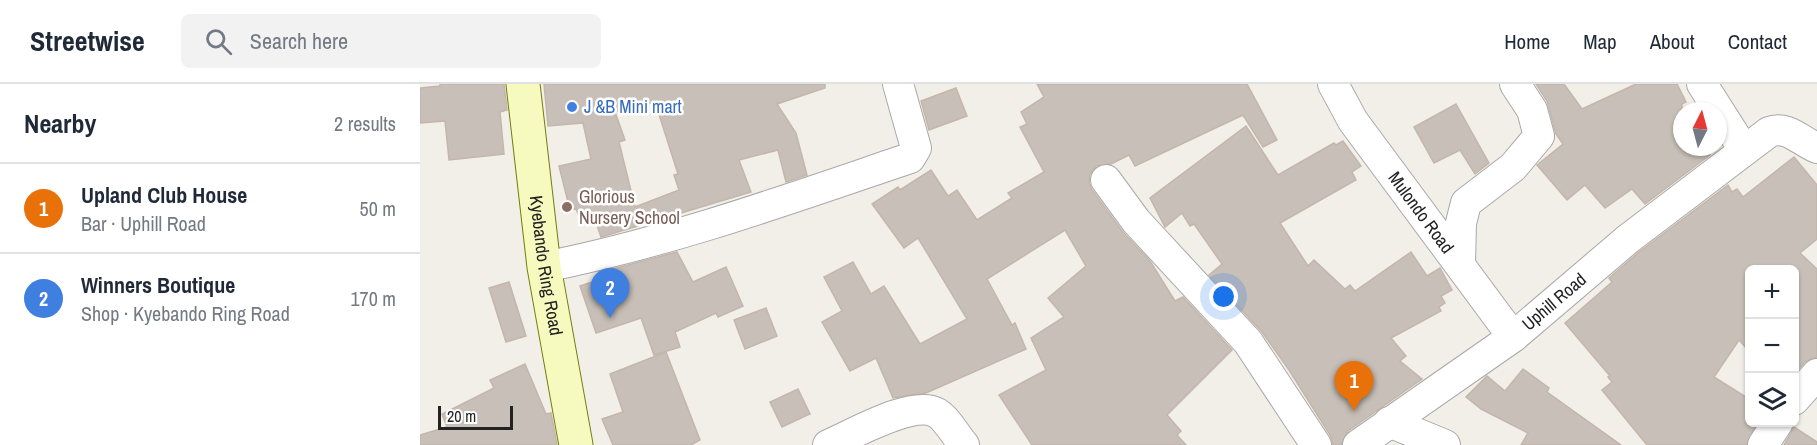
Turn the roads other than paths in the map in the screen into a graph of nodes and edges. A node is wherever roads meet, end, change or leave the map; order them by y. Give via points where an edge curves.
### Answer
1 (523, 84) edge
2 (898, 84) edge
3 (1334, 84) edge
4 (1515, 84) edge
5 (1702, 84) edge
6 (1817, 148) edge
7 (1744, 150) junction
8 (1106, 180) dead end
9 (1460, 263) junction
10 (544, 267) junction
11 (1513, 337) junction
12 (1817, 374) edge
13 (1799, 394) edge
14 (1389, 422) junction
15 (1775, 427) edge
16 (576, 445) edge
17 (828, 445) edge
18 (964, 445) edge
19 (1316, 445) edge
20 (1358, 445) edge
21 (1445, 445) edge
22 (1763, 445) edge

1 - 10 street, Kyebando Ring Road
2 - 10 street via 916,148 910,158 708,226 623,251
3 - 9 street, Mulondo Road via 1353,121
4 - 9 street via 1532,110 1539,136 1513,167 1466,203
5 - 7 street
6 - 7 street, Uphill Road via 1777,129
7 - 11 street, Uphill Road via 1615,250
8 - 19 street via 1136,221 1248,342
9 - 11 street, Mulondo Road
10 - 16 street, Kyebando Ring Road
11 - 14 street, Uphill Road
12 - 13 street
14 - 20 street, Uphill Road
14 - 21 street
15 - 22 street
17 - 18 street via 908,411 923,409 938,413

